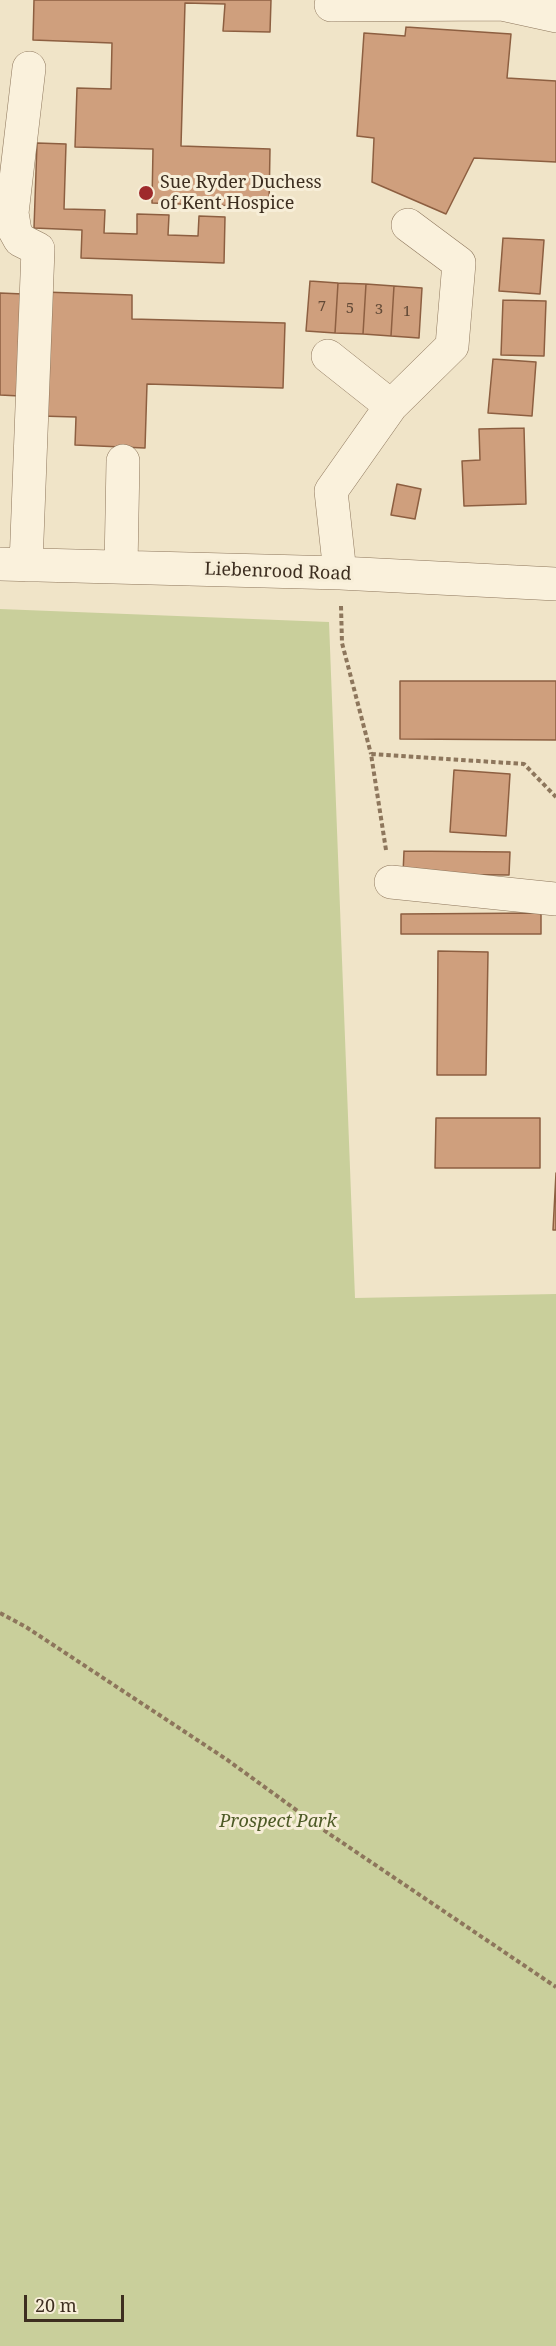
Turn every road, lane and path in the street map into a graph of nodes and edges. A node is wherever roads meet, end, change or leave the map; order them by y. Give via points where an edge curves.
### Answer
1 (331, 5) dead end
2 (556, 16) edge
3 (29, 68) dead end
4 (408, 225) dead end
5 (328, 356) dead end
6 (391, 406) junction
7 (123, 461) dead end
8 (13, 565) edge
9 (121, 567) junction
10 (340, 573) junction
11 (556, 584) edge
12 (371, 754) junction
13 (556, 797) edge
14 (391, 882) joint
15 (556, 899) edge
16 (0, 1613) edge
17 (556, 1987) edge

1 - 2 street via 501,4
3 - 8 street via 12,213 20,240 38,249
4 - 6 street via 459,263 452,346
5 - 6 street
6 - 10 street via 331,491
7 - 9 street
8 - 9 street, Liebenrood Road
9 - 10 street, Liebenrood Road
10 - 11 street, Liebenrood Road
10 - 12 path via 342,643
12 - 13 path via 524,764
12 - 14 path
14 - 15 street
16 - 17 path via 226,1759

